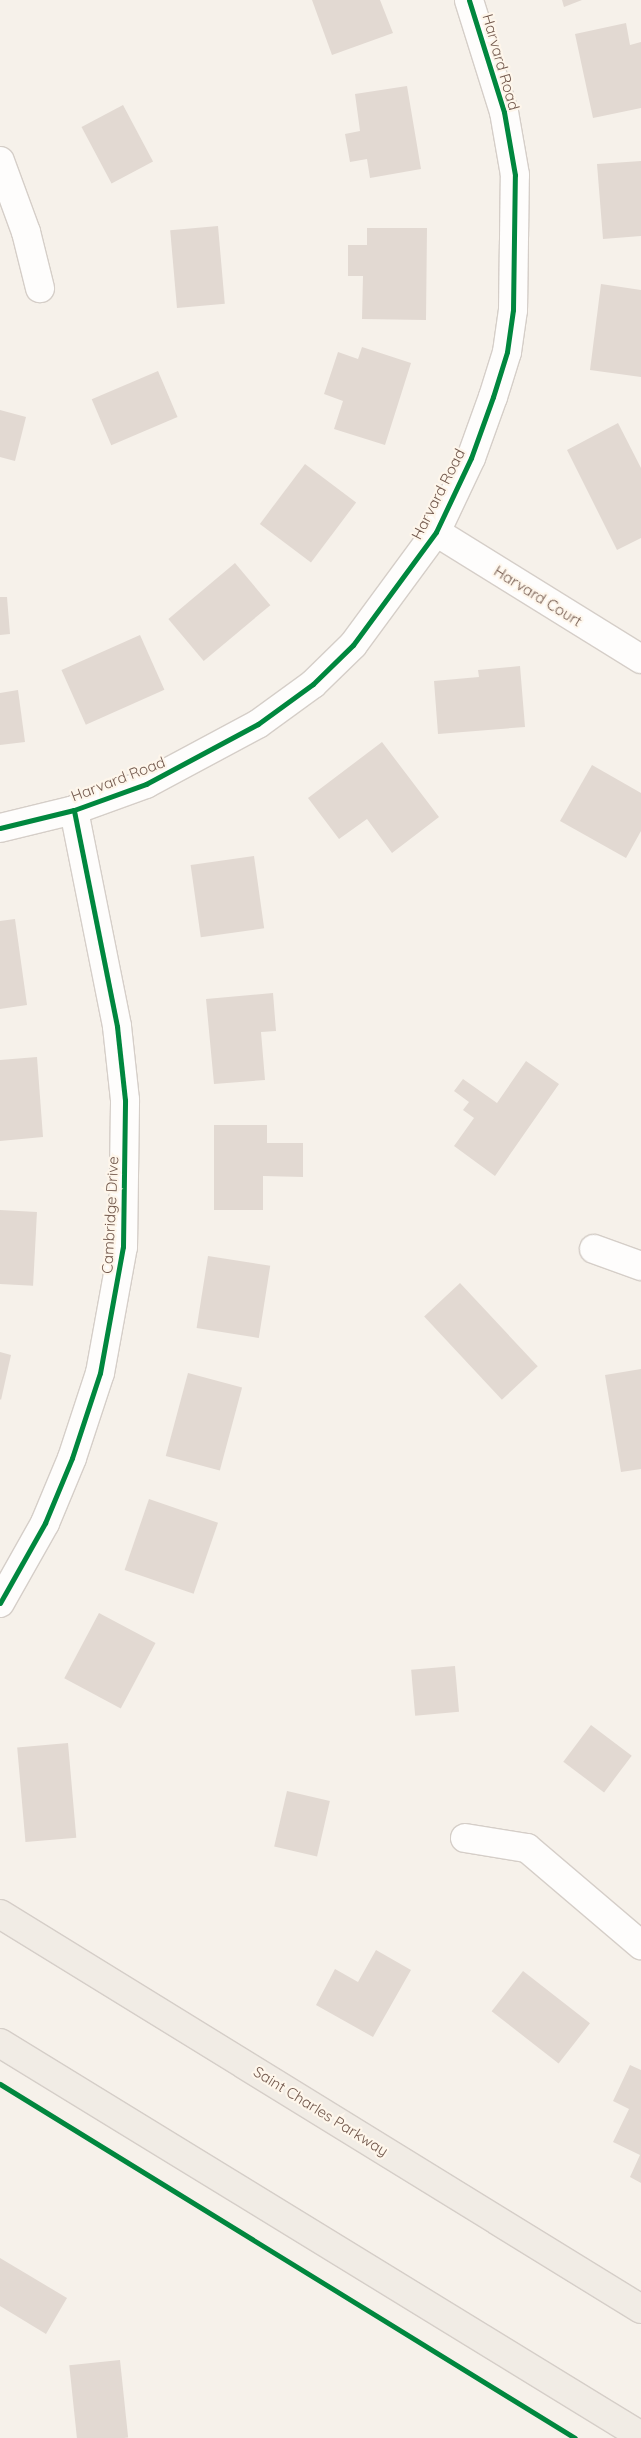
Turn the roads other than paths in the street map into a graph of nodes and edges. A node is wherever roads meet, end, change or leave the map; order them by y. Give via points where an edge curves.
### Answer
1 (470, 0) edge
2 (0, 161) edge
3 (40, 288) dead end
4 (436, 532) junction
5 (641, 659) edge
6 (74, 810) junction
7 (0, 828) edge
8 (594, 1249) dead end
9 (641, 1266) edge
10 (0, 1603) edge
11 (464, 1838) dead end
12 (0, 1914) edge
13 (641, 1945) edge
14 (0, 2043) edge
15 (641, 2309) edge
16 (641, 2436) edge

1 - 4 street, Harvard Road via 504,112 515,175 513,310 507,352 493,398 471,458
2 - 3 street via 26,232
4 - 5 street, Harvard Court
4 - 6 street, Harvard Road via 353,645 313,684 206,754 146,784
6 - 7 street, Harvard Road
6 - 10 street, Cambridge Drive via 117,1026 125,1100 123,1247 102,1364 72,1458 45,1523
8 - 9 street
11 - 13 street via 527,1848
12 - 15 main road, Saint Charles Parkway
14 - 16 main road

